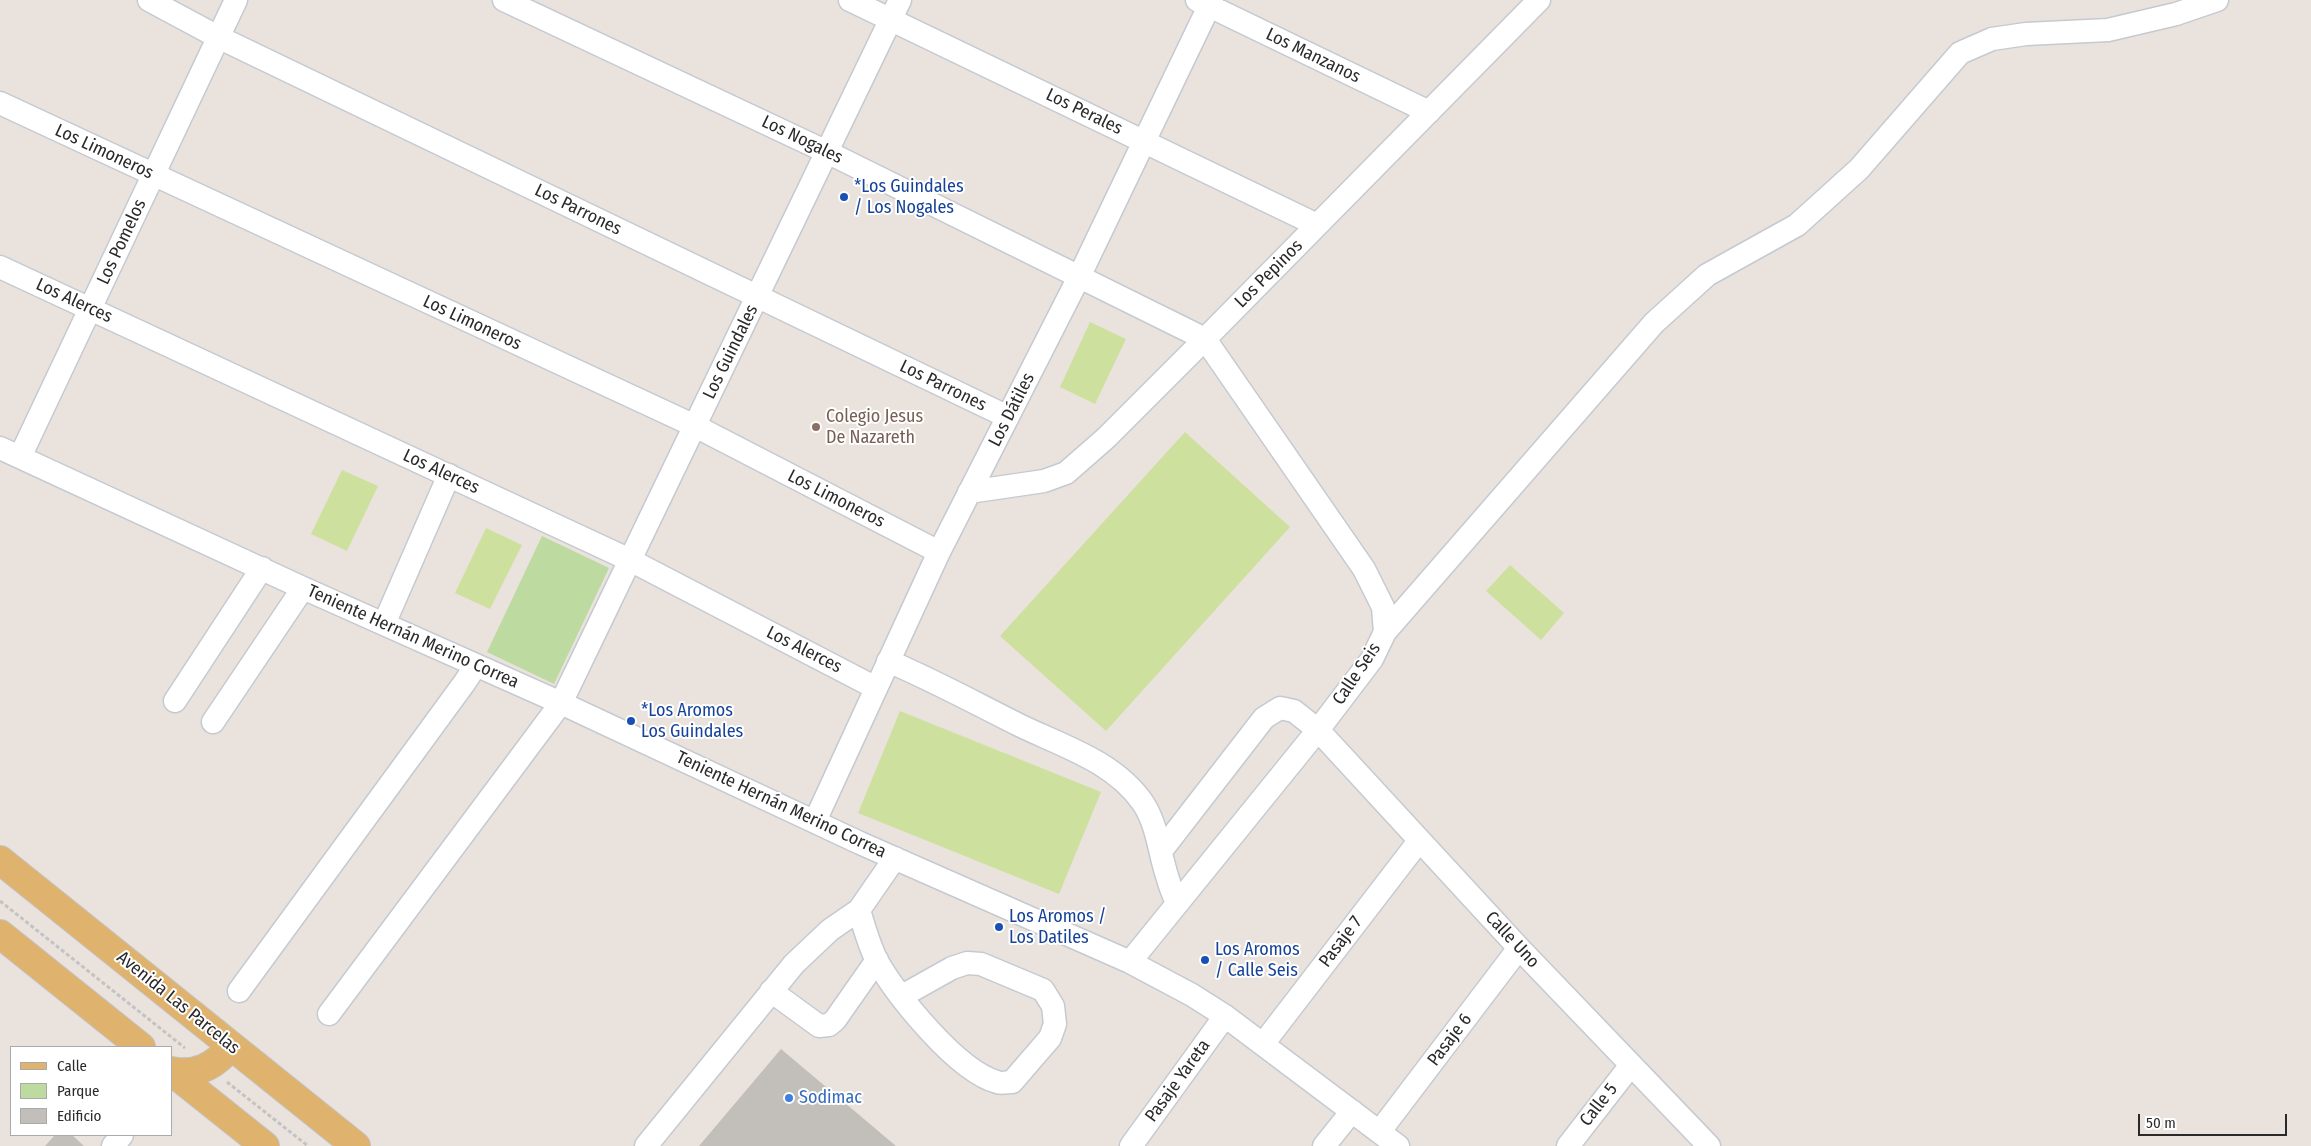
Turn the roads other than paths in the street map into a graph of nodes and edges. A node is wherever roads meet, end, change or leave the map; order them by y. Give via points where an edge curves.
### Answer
1 (149, 0) edge
2 (236, 0) edge
3 (504, 0) edge
4 (850, 0) edge
5 (1537, 0) edge
6 (2217, 0) edge
7 (1206, 2) edge
8 (895, 10) edge
9 (218, 37) junction
10 (0, 103) edge
11 (1429, 112) junction
12 (1144, 142) junction
13 (827, 152) junction
14 (153, 174) junction
15 (1318, 225) junction
16 (0, 267) edge
17 (1080, 277) junction
18 (757, 296) junction
19 (90, 308) junction
20 (1205, 339) junction
21 (1008, 417) junction
22 (695, 426) junction
23 (10, 453) edge
24 (449, 476) junction
25 (969, 492) junction
26 (939, 552) junction
27 (630, 560) junction
28 (262, 568) junction
29 (303, 588) junction
30 (384, 624) junction
31 (1385, 632) junction
32 (888, 661) junction
33 (476, 664) junction
34 (876, 688) junction
35 (175, 701) dead end
36 (561, 703) junction
37 (213, 722) dead end
38 (1318, 730) junction
39 (815, 820) junction
40 (1419, 841) junction
41 (1161, 851) junction
42 (895, 858) junction
43 (0, 860) edge
44 (1178, 904) junction
45 (859, 910) junction
46 (0, 934) edge
47 (1519, 948) junction
48 (877, 960) junction
49 (1130, 962) junction
50 (239, 990) dead end
51 (771, 992) junction
52 (902, 996) junction
53 (329, 1014) dead end
54 (1225, 1016) junction
55 (1263, 1044) junction
56 (140, 1046) edge
57 (232, 1046) junction
58 (1631, 1064) junction
59 (172, 1071) edge
60 (172, 1072) edge
61 (1352, 1111) junction
62 (1380, 1131) junction
63 (121, 1136) edge
64 (113, 1146) edge
65 (264, 1146) edge
66 (356, 1146) edge
67 (646, 1146) edge
68 (1131, 1146) edge
69 (1324, 1146) edge
70 (1398, 1146) edge
71 (1568, 1146) edge
72 (1709, 1146) edge

1 - 9 street, Los Parrones
2 - 9 street, Los Pomelos
3 - 13 street, Los Nogales
4 - 8 street, Los Perales
5 - 11 street, Los Pepinos
6 - 31 street via 2176,14 2108,30 1992,39 1960,53 1859,169 1797,226 1707,275 1654,324
7 - 11 street, Los Manzanos
7 - 12 street, Los Dátiles
8 - 12 street, Los Perales
8 - 13 street, Los Guindales
9 - 14 street, Los Pomelos
9 - 18 street, Los Parrones
10 - 14 street, Los Limoneros
11 - 15 street, Los Pepinos
12 - 15 street, Los Perales
12 - 17 street, Los Dátiles
13 - 17 street, Los Nogales
13 - 18 street, Los Guindales
14 - 19 street, Los Pomelos
14 - 22 street, Los Limoneros
15 - 20 street, Los Pepinos
16 - 19 street, Los Alerces
17 - 20 street, Los Nogales
17 - 21 street, Los Dátiles
18 - 21 street, Los Parrones
18 - 22 street, Los Guindales
19 - 23 street, Los Pomelos
19 - 24 street, Los Alerces
20 - 25 street, Los Pepinos via 1106,438 1066,473 1044,482
20 - 31 street, Calle Seis via 1364,569 1383,607
21 - 25 street, Los Dátiles
22 - 26 street, Los Limoneros
22 - 27 street, Los Guindales
23 - 28 street, Teniente Hernán Merino Correa
24 - 27 street, Los Alerces
24 - 30 street
25 - 26 street, Los Dátiles
26 - 32 street, Los Dátiles
27 - 34 street, Los Alerces
27 - 36 street, Los Guindales
28 - 29 street, Teniente Hernán Merino Correa
28 - 35 street
29 - 30 street, Teniente Hernán Merino Correa
29 - 37 street
30 - 33 street, Teniente Hernán Merino Correa
31 - 38 street, Calle Seis via 1372,659
32 - 34 street, Los Dátiles
32 - 41 street via 928,677 1107,767 1143,804 1157,832
33 - 36 street, Teniente Hernán Merino Correa
33 - 50 street
34 - 39 street, Los Dátiles
36 - 39 street, Teniente Hernán Merino Correa
36 - 53 street, Los Guindales
38 - 40 street, Calle Uno
38 - 41 street, Calle Uno via 1287,709 1280,708 1264,718
38 - 44 street, Calle Seis
39 - 42 street, Teniente Hernán Merino Correa
40 - 47 street, Calle Uno
40 - 55 street, Pasaje 7
41 - 44 street
42 - 45 street
42 - 49 street, Teniente Hernán Merino Correa
43 - 57 main road, Avenida Las Parcelas
44 - 49 street, Calle Seis
45 - 48 street
45 - 51 street via 830,930 794,964
46 - 56 main road
47 - 58 street, Calle Uno
47 - 62 street, Pasaje 6
48 - 51 street via 836,1020 829,1025 819,1026
48 - 52 street
49 - 54 street, Teniente Hernán Merino Correa
51 - 67 street
52 - 52 street via 952,968 967,962 981,964 1043,990 1053,1006 1055,1024 1050,1038 1012,1082 998,1083 972,1070 938,1041
54 - 55 street, Teniente Hernán Merino Correa
54 - 68 street, Pasaje Yareta
55 - 61 street, Teniente Hernán Merino Correa
57 - 59 main road via 209,1067 189,1073
57 - 66 main road, Avenida Las Parcelas
58 - 71 street, Calle 5
58 - 72 street, Calle Uno
60 - 65 main road
61 - 62 street, Teniente Hernán Merino Correa
61 - 69 street
62 - 70 street, Teniente Hernán Merino Correa
63 - 64 street

